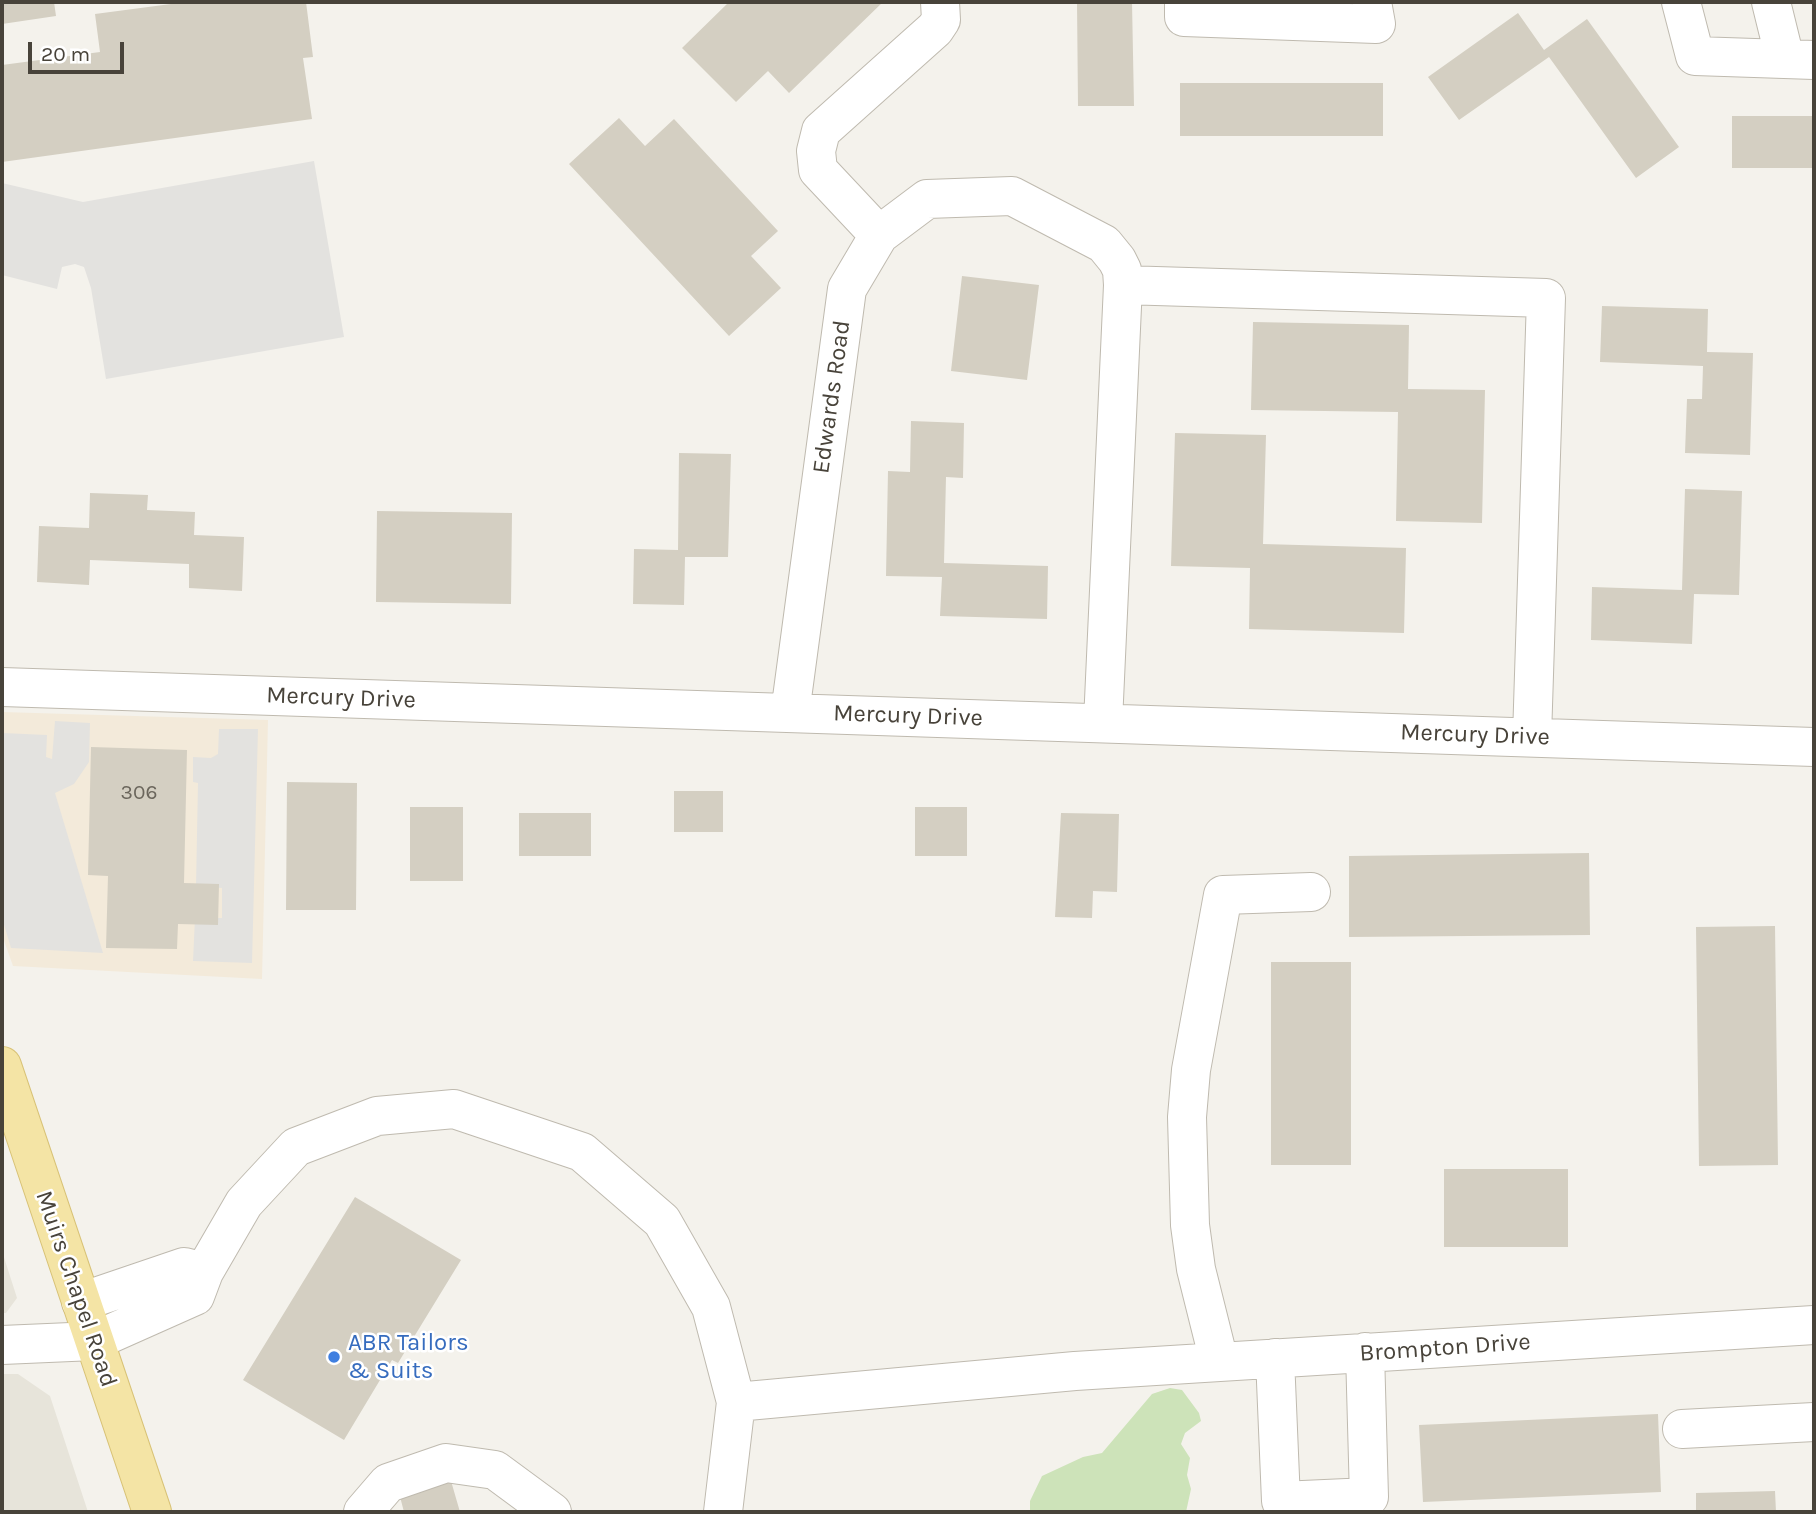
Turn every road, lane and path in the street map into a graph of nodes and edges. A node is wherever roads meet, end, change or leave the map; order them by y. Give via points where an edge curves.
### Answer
1 (940, 2) edge
2 (1184, 2) edge
3 (1373, 2) edge
4 (1681, 2) edge
5 (1771, 2) edge
6 (1800, 59) edge
7 (879, 235) junction
8 (1123, 285) junction
9 (2, 687) edge
10 (790, 713) junction
11 (1104, 722) junction
12 (1532, 737) junction
13 (1814, 747) edge
14 (1311, 892) dead end
15 (2, 1066) edge
16 (204, 1272) junction
17 (81, 1302) junction
18 (1814, 1325) edge
19 (94, 1341) junction
20 (2, 1345) edge
21 (1365, 1352) junction
22 (1275, 1358) junction
23 (1219, 1362) junction
24 (736, 1402) junction
25 (1814, 1422) edge
26 (1682, 1429) dead end
27 (152, 1512) edge
28 (363, 1512) edge
29 (552, 1512) edge
30 (723, 1512) edge

1 - 7 street via 941,20 935,29 821,131 818,170
2 - 3 street via 1184,17 1376,24
4 - 6 street via 1695,56
5 - 6 street
7 - 8 street, Edwards Road via 927,199 1012,196 1104,244 1117,260
7 - 10 street, Edwards Road via 847,289
8 - 11 street
8 - 12 street via 1546,298
9 - 10 street, Mercury Drive
10 - 11 street, Mercury Drive
11 - 12 street, Mercury Drive
12 - 13 street, Mercury Drive
14 - 23 street via 1223,895 1191,1070 1187,1117 1190,1226
15 - 17 main road, Muirs Chapel Road
16 - 17 street via 184,1267
16 - 19 street via 195,1296
16 - 24 street via 244,1203 296,1147 377,1116 454,1109 582,1152 662,1221 710,1307
17 - 19 main road, Muirs Chapel Road
18 - 21 street, Brompton Drive
19 - 20 street
19 - 27 main road, Muirs Chapel Road
21 - 22 street, Brompton Drive
21 - 22 street via 1370,1497 1281,1501
22 - 23 street, Brompton Drive
23 - 24 street, Brompton Drive
24 - 30 street
25 - 26 street
28 - 29 street via 388,1483 446,1463 495,1470

